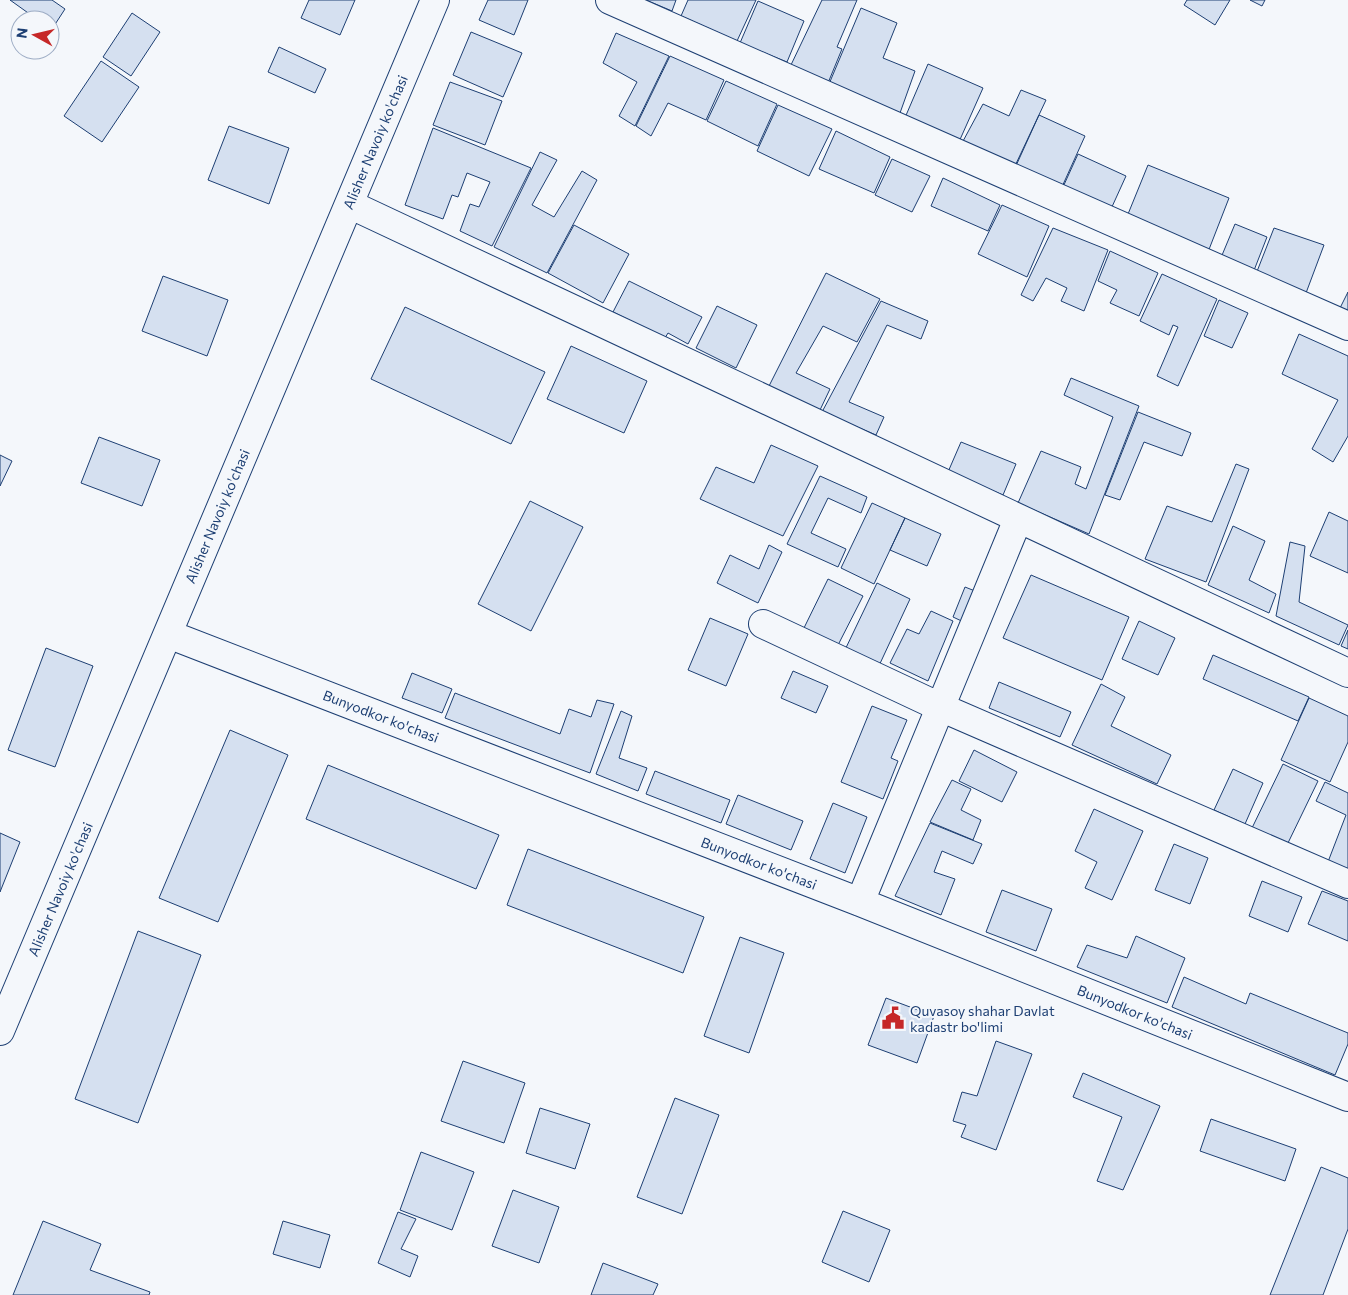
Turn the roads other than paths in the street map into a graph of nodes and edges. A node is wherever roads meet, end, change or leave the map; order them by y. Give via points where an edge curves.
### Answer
1 (435, 0) edge
2 (610, 0) edge
3 (348, 204) junction
4 (1348, 326) edge
5 (1018, 519) junction
6 (763, 624) dead end
7 (168, 634) junction
8 (1348, 674) edge
9 (940, 707) junction
10 (1348, 884) edge
11 (860, 902) junction
12 (0, 1031) edge
13 (1348, 1097) edge

1 - 3 street, Alisher Navoiy ko'chasi
2 - 4 street
3 - 5 street
3 - 7 street, Alisher Navoiy ko'chasi
5 - 8 street
5 - 9 street
6 - 9 street
7 - 11 street, Bunyodkor ko'chasi
7 - 12 street, Alisher Navoiy ko'chasi
9 - 10 street
9 - 11 street
11 - 13 street, Bunyodkor ko'chasi

